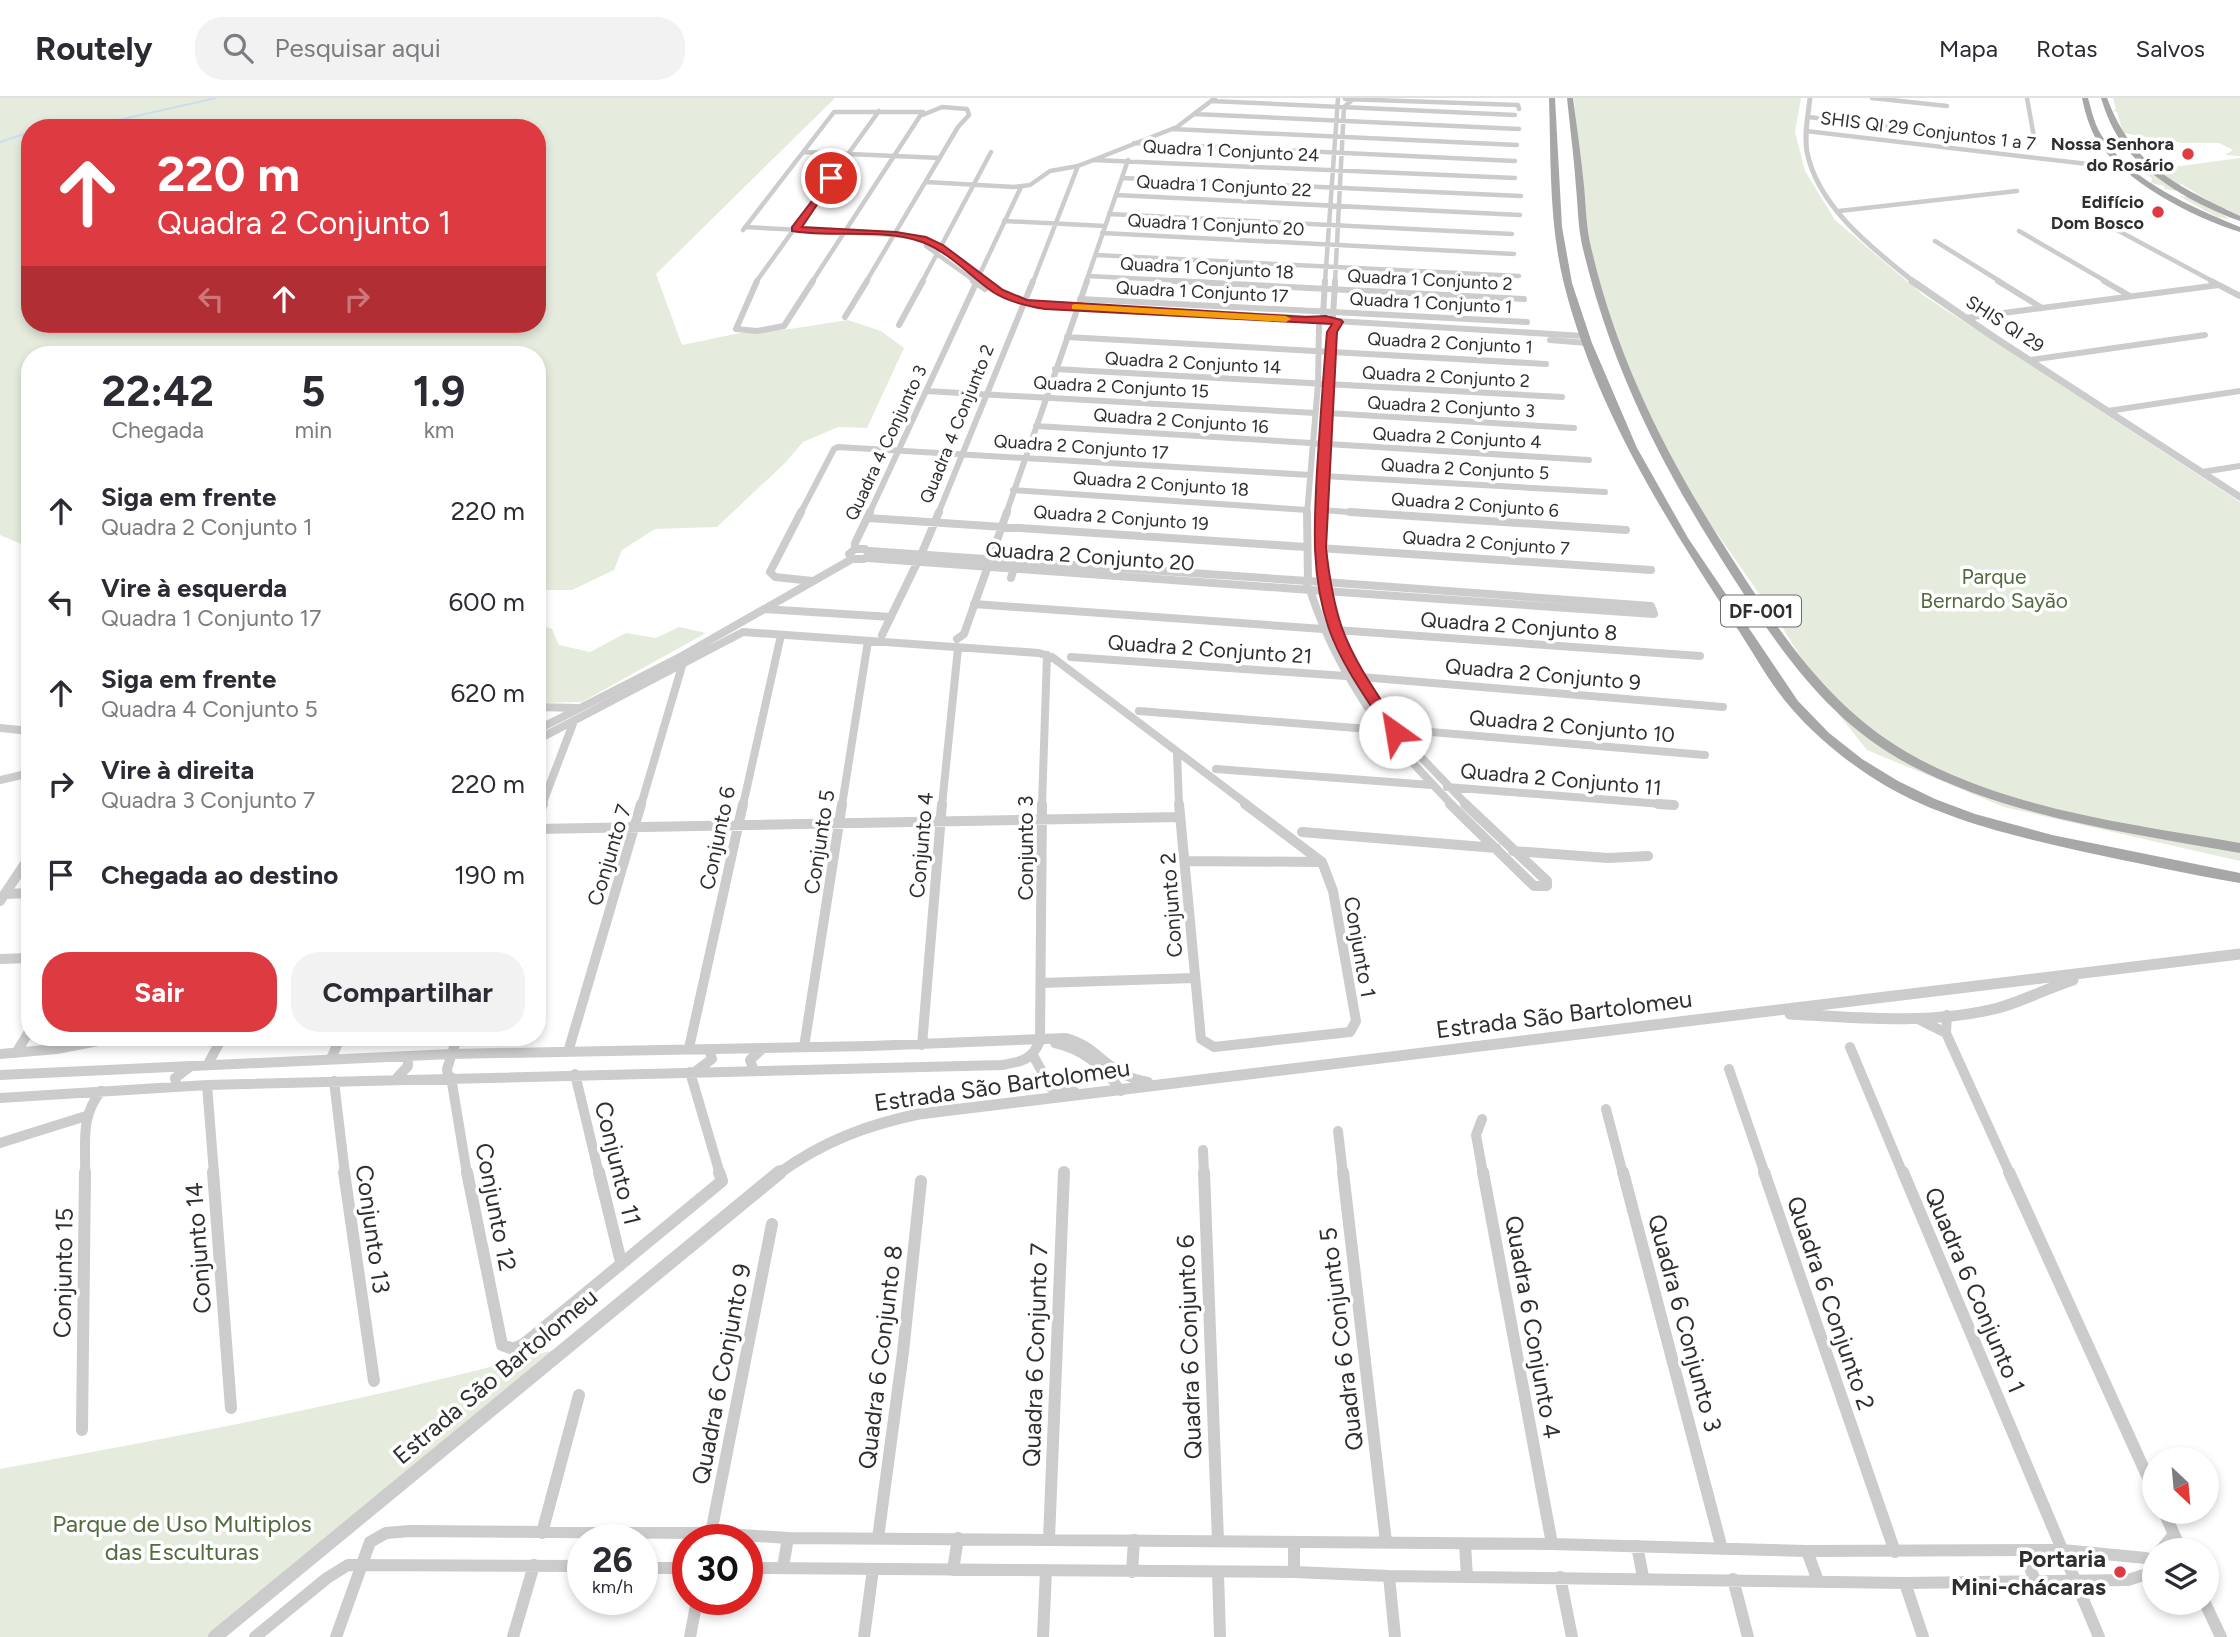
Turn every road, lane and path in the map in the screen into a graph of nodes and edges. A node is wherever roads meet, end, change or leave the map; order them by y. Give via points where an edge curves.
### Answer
1 (1476, 98) edge
2 (1570, 98) edge
3 (1810, 98) edge
4 (1872, 98) edge
5 (2027, 98) edge
6 (2084, 98) edge
7 (2104, 98) edge
8 (1213, 99) edge
9 (1350, 99) edge
10 (1550, 100) edge
11 (1338, 101) edge
12 (1947, 106) dead end
13 (1344, 107) junction
14 (879, 111) junction
15 (921, 114) junction
16 (1194, 114) junction
17 (1515, 114) dead end
18 (1808, 117) junction
19 (1336, 121) junction
20 (1344, 122) junction
21 (1172, 129) junction
22 (1520, 129) dead end
23 (1806, 131) junction
24 (1948, 133) dead end
25 (1335, 136) junction
26 (1343, 137) junction
27 (2100, 139) junction
28 (2121, 140) junction
29 (2028, 142) dead end
30 (1134, 143) junction
31 (1517, 145) dead end
32 (804, 152) junction
33 (991, 152) dead end
34 (1334, 153) junction
35 (1343, 153) junction
36 (848, 155) junction
37 (894, 157) junction
38 (940, 158) junction
39 (1093, 160) junction
40 (1128, 160) junction
41 (1515, 161) dead end
42 (1078, 166) junction
43 (2131, 169) junction
44 (1333, 170) junction
45 (1341, 170) junction
46 (1122, 178) junction
47 (1515, 178) dead end
48 (926, 183) junction
49 (973, 185) junction
50 (1021, 187) junction
51 (1331, 187) junction
52 (1340, 187) junction
53 (2017, 191) dead end
54 (1116, 195) junction
55 (1521, 196) dead end
56 (1331, 205) junction
57 (1340, 206) junction
58 (1839, 211) junction
59 (1109, 215) junction
60 (1520, 215) dead end
61 (1004, 221) junction
62 (2102, 222) dead end
63 (1055, 224) junction
64 (2238, 224) edge
65 (1329, 225) junction
66 (1338, 225) junction
67 (1105, 226) junction
68 (1558, 227) junction
69 (1584, 227) junction
70 (2019, 231) dead end
71 (794, 232) junction
72 (1102, 233) junction
73 (844, 234) junction
74 (1512, 234) dead end
75 (894, 237) junction
76 (1935, 241) dead end
77 (1328, 245) junction
78 (1336, 245) junction
79 (938, 250) junction
80 (1514, 254) dead end
81 (1096, 255) junction
82 (1326, 266) junction
83 (1335, 267) junction
84 (1088, 276) junction
85 (1520, 276) dead end
86 (977, 280) junction
87 (2219, 285) junction
88 (1325, 288) junction
89 (1334, 289) junction
90 (2130, 296) junction
91 (2240, 296) edge
92 (1080, 299) junction
93 (1524, 299) dead end
94 (1024, 304) junction
95 (2042, 308) junction
96 (1077, 310) junction
97 (845, 317) dead end
98 (1965, 318) junction
99 (1321, 321) junction
100 (1334, 321) junction
101 (1502, 321) junction
102 (1512, 321) junction
103 (1527, 322) dead end
104 (900, 325) dead end
105 (1476, 330) junction
106 (1513, 334) junction
107 (2205, 335) dead end
108 (1067, 337) junction
109 (1585, 339) junction
110 (1319, 351) junction
111 (1331, 352) junction
112 (2030, 360) junction
113 (1546, 364) dead end
114 (1055, 369) junction
115 (1318, 384) junction
116 (1328, 384) junction
117 (926, 391) junction
118 (2240, 391) edge
119 (987, 393) junction
120 (1046, 396) junction
121 (1562, 397) dead end
122 (2108, 411) junction
123 (1315, 412) junction
124 (1327, 413) junction
125 (1036, 426) junction
126 (1574, 428) dead end
127 (1313, 443) junction
128 (1324, 444) junction
129 (901, 449) junction
130 (963, 454) junction
131 (1026, 457) junction
132 (1589, 460) dead end
133 (2240, 466) edge
134 (2202, 472) junction
135 (1310, 475) junction
136 (1323, 476) junction
137 (1013, 490) junction
138 (1605, 492) dead end
139 (2240, 497) edge
140 (1307, 510) junction
141 (1321, 510) junction
142 (868, 518) junction
143 (934, 521) junction
144 (1001, 525) junction
145 (1626, 530) dead end
146 (1306, 547) junction
147 (1319, 548) junction
148 (855, 549) junction
149 (868, 555) junction
150 (920, 558) junction
151 (852, 559) junction
152 (989, 563) junction
153 (1014, 568) junction
154 (1651, 570) dead end
155 (1011, 579) dead end
156 (812, 581) junction
157 (1716, 584) junction
158 (1309, 586) junction
159 (1324, 587) junction
160 (1750, 595) junction
161 (974, 604) junction
162 (764, 609) junction
163 (1653, 610) dead end
164 (891, 617) junction
165 (1323, 629) junction
166 (1336, 630) junction
167 (1775, 633) junction
168 (780, 635) junction
169 (882, 635) dead end
170 (868, 641) junction
171 (957, 643) junction
172 (1047, 655) junction
173 (1700, 656) dead end
174 (1071, 657) dead end
175 (1768, 664) junction
176 (682, 666) junction
177 (1346, 676) junction
178 (1361, 677) junction
179 (546, 707) edge
180 (1723, 707) dead end
181 (579, 708) junction
182 (1139, 711) dead end
183 (574, 721) junction
184 (546, 725) edge
185 (0, 728) edge
186 (1395, 729) junction
187 (21, 730) edge
188 (1383, 730) junction
189 (546, 735) edge
190 (1177, 753) junction
191 (1705, 755) dead end
192 (1216, 769) dead end
193 (21, 772) edge
194 (0, 773) edge
195 (21, 774) edge
196 (0, 780) edge
197 (1431, 785) junction
198 (1447, 787) junction
199 (546, 795) edge
200 (1674, 805) dead end
201 (1180, 817) junction
202 (1043, 820) junction
203 (940, 822) junction
204 (840, 824) junction
205 (737, 825) junction
206 (636, 827) junction
207 (546, 829) edge
208 (1302, 832) dead end
209 (1494, 847) junction
210 (2240, 848) edge
211 (1513, 851) junction
212 (1648, 856) dead end
213 (2127, 856) junction
214 (1186, 861) junction
215 (1322, 862) junction
216 (21, 869) edge
217 (2206, 872) junction
218 (2240, 876) edge
219 (2240, 888) edge
220 (21, 894) edge
221 (2, 897) edge
222 (2240, 954) edge
223 (21, 958) edge
224 (0, 959) edge
225 (2095, 973) junction
226 (1194, 978) junction
227 (1041, 983) junction
228 (1968, 989) junction
229 (1891, 998) junction
230 (1982, 1010) junction
231 (1759, 1013) junction
232 (1947, 1014) junction
233 (1918, 1019) junction
234 (1901, 1021) junction
235 (1946, 1033) junction
236 (1040, 1041) junction
237 (21, 1045) edge
238 (922, 1045) junction
239 (83, 1046) edge
240 (218, 1046) edge
241 (337, 1046) edge
242 (454, 1046) edge
243 (804, 1047) junction
244 (1214, 1047) joint
245 (1850, 1047) dead end
246 (689, 1048) junction
247 (764, 1048) junction
248 (709, 1049) junction
249 (568, 1052) junction
250 (16, 1053) junction
251 (0, 1054) edge
252 (451, 1054) junction
253 (408, 1056) junction
254 (1032, 1058) junction
255 (331, 1059) junction
256 (208, 1064) junction
257 (193, 1065) junction
258 (1729, 1069) dead end
259 (754, 1071) junction
260 (692, 1072) junction
261 (575, 1074) junction
262 (0, 1075) edge
263 (450, 1077) junction
264 (396, 1079) junction
265 (334, 1081) junction
266 (1178, 1084) junction
267 (207, 1085) junction
268 (177, 1087) junction
269 (102, 1091) junction
270 (1121, 1091) junction
271 (1094, 1094) junction
272 (0, 1098) edge
273 (1049, 1099) junction
274 (1606, 1109) dead end
275 (86, 1116) junction
276 (1482, 1119) dead end
277 (1338, 1131) dead end
278 (0, 1143) edge
279 (1203, 1150) dead end
280 (1064, 1171) dead end
281 (921, 1181) dead end
282 (772, 1224) dead end
283 (621, 1262) junction
284 (373, 1381) dead end
285 (579, 1395) dead end
286 (231, 1408) dead end
287 (82, 1430) dead end
288 (2142, 1465) edge
289 (712, 1524) edge
290 (2169, 1524) edge
291 (542, 1533) junction
292 (567, 1534) edge
293 (2174, 1534) junction
294 (763, 1536) edge
295 (788, 1538) junction
296 (878, 1538) junction
297 (958, 1538) junction
298 (2171, 1538) edge
299 (2176, 1538) edge
300 (1049, 1539) junction
301 (1134, 1541) junction
302 (1218, 1541) junction
303 (1294, 1542) junction
304 (1386, 1542) junction
305 (1465, 1544) junction
306 (1552, 1544) junction
307 (1637, 1546) junction
308 (1722, 1549) junction
309 (2062, 1550) junction
310 (1807, 1551) junction
311 (2023, 1551) junction
312 (1895, 1552) junction
313 (2142, 1557) edge
314 (362, 1564) junction
315 (534, 1565) junction
316 (567, 1566) edge
317 (783, 1567) junction
318 (763, 1568) edge
319 (873, 1569) junction
320 (953, 1570) junction
321 (1046, 1570) junction
322 (1132, 1572) junction
323 (1294, 1572) junction
324 (1218, 1573) junction
325 (1389, 1576) junction
326 (1467, 1577) junction
327 (1560, 1577) junction
328 (1643, 1577) junction
329 (2142, 1577) edge
330 (1733, 1579) junction
331 (2035, 1580) junction
332 (2074, 1580) junction
333 (1818, 1581) junction
334 (1905, 1583) junction
335 (694, 1615) edge
336 (2211, 1615) edge
337 (215, 1637) edge
338 (255, 1637) edge
339 (336, 1637) edge
340 (513, 1637) edge
341 (690, 1637) edge
342 (864, 1637) edge
343 (1043, 1637) edge
344 (1220, 1637) edge
345 (1395, 1637) edge
346 (1572, 1637) edge
347 (1748, 1637) edge
348 (1923, 1637) edge
349 (2099, 1637) edge
350 (2221, 1637) edge

1 - 9 street via 1518,105
2 - 69 main road, DF-001
3 - 18 street, SHIS QI 29
4 - 12 street
5 - 29 street via 2038,143
6 - 27 main road
7 - 28 main road
8 - 11 street
8 - 16 street
9 - 11 street
9 - 13 street
10 - 68 main road, DF-001
11 - 13 street
11 - 19 street
13 - 17 street
13 - 20 street
14 - 15 street
14 - 32 street via 834,112
14 - 36 street
15 - 37 street
15 - 38 street via 962,107 970,113
16 - 19 street
16 - 21 street
18 - 23 street, SHIS QI 29
18 - 24 street
19 - 20 street
19 - 25 street
20 - 22 street
20 - 26 street
21 - 25 street
21 - 30 street
23 - 43 street, SHIS QI 29 Conjuntos 1 a 7
23 - 58 street, SHIS QI 29 via 1808,156
25 - 26 street
25 - 34 street
26 - 31 street
26 - 35 street
27 - 28 main road
27 - 43 main road
28 - 64 main road via 2161,176
30 - 34 street
30 - 39 street
32 - 36 street
32 - 71 street, Quadra 1 Conjunto 17 via 744,229
33 - 49 street
34 - 35 street
34 - 44 street
35 - 41 street
35 - 45 street
36 - 37 street
36 - 71 street
37 - 38 street
37 - 73 street
38 - 48 street
39 - 40 street, Quadra 1 Conjunto 24
39 - 42 street
40 - 44 street, Quadra 1 Conjunto 24
40 - 46 street
42 - 50 street via 1050,171
42 - 63 street, Quadra 4 Conjunto 2
43 - 64 main road via 2162,191 2221,221
44 - 45 street, Quadra 1 Conjunto 24
44 - 51 street
45 - 47 street, Quadra 1 Conjunto 24
45 - 52 street
46 - 51 street
46 - 54 street
48 - 49 street
48 - 75 street
49 - 50 street
49 - 79 street
50 - 61 street, Quadra 4 Conjunto 3
51 - 52 street
51 - 56 street
52 - 55 street
52 - 57 street
53 - 58 street
54 - 56 street, Quadra 1 Conjunto 22
54 - 59 street
56 - 57 street, Quadra 1 Conjunto 22
56 - 65 street
57 - 60 street, Quadra 1 Conjunto 22
57 - 66 street
58 - 98 street, SHIS QI 29 via 1878,253
59 - 65 street
59 - 67 street
61 - 63 street
61 - 86 street, Quadra 4 Conjunto 3
62 - 87 street
63 - 67 street
63 - 94 street, Quadra 4 Conjunto 2
65 - 66 street
65 - 77 street
66 - 74 street
66 - 78 street
67 - 72 street
68 - 69 main road via 1571,219
68 - 109 main road, DF-001
69 - 160 main road, DF-001 via 1604,311 1632,389 1662,452
70 - 90 street
71 - 73 street, Quadra 1 Conjunto 17
71 - 73 street via 753,286 736,329 784,326
72 - 77 street, Quadra 1 Conjunto 20
72 - 81 street
73 - 75 street, Quadra 1 Conjunto 17
75 - 79 street, Quadra 1 Conjunto 17
75 - 97 street
76 - 95 street
77 - 78 street, Quadra 1 Conjunto 20
77 - 82 street
78 - 80 street, Quadra 1 Conjunto 20
78 - 83 street
79 - 86 street, Quadra 1 Conjunto 17
79 - 104 street
81 - 82 street
81 - 84 street
82 - 83 street
82 - 88 street
83 - 85 street
83 - 89 street
84 - 88 street, Quadra 1 Conjunto 18
84 - 92 street
86 - 94 street, Quadra 1 Conjunto 17
86 - 117 street, Quadra 4 Conjunto 3
87 - 90 street
87 - 91 street
88 - 89 street, Quadra 1 Conjunto 18
88 - 99 street
89 - 93 street, Quadra 1 Conjunto 2
89 - 100 street
90 - 95 street
92 - 96 street
92 - 99 street, Quadra 1 Conjunto 17
94 - 96 street, Quadra 1 Conjunto 17
94 - 119 street, Quadra 4 Conjunto 2
95 - 98 street
96 - 99 street, Quadra 1 Conjunto 17
96 - 108 street
98 - 112 street, SHIS QI 29
99 - 100 street
99 - 110 street
100 - 101 street, Quadra 1 Conjunto 1
100 - 105 street
100 - 106 street
100 - 111 street
101 - 102 street, Quadra 1 Conjunto 1
101 - 105 street
102 - 103 street, Quadra 1 Conjunto 1
102 - 106 street via 1504,326
105 - 106 street
106 - 109 street
107 - 112 street
108 - 110 street, Quadra 2 Conjunto 1
108 - 114 street
109 - 157 main road, DF-001 via 1632,448 1683,538
110 - 111 street, Quadra 2 Conjunto 1
110 - 115 street
111 - 113 street, Quadra 2 Conjunto 1
111 - 116 street
112 - 122 street, SHIS QI 29
114 - 115 street, Quadra 2 Conjunto 14
114 - 120 street
115 - 116 street, Quadra 2 Conjunto 14
115 - 123 street
116 - 121 street, Quadra 2 Conjunto 2
116 - 124 street
117 - 119 street, Quadra 2 Conjunto 15
117 - 129 street, Quadra 4 Conjunto 3
118 - 122 street
119 - 120 street, Quadra 2 Conjunto 15
119 - 130 street, Quadra 4 Conjunto 2
120 - 123 street, Quadra 2 Conjunto 15
120 - 125 street
122 - 134 street, SHIS QI 29
123 - 127 street
124 - 126 street, Quadra 2 Conjunto 3
124 - 128 street
125 - 127 street, Quadra 2 Conjunto 16
125 - 131 street
127 - 128 street, Quadra 2 Conjunto 16
127 - 135 street
128 - 132 street, Quadra 2 Conjunto 4
128 - 136 street
129 - 130 street, Quadra 2 Conjunto 17
129 - 142 street, Quadra 4 Conjunto 3
129 - 156 street, Quadra 2 Conjunto 17 via 834,449 769,572 775,577
130 - 131 street, Quadra 2 Conjunto 17
130 - 143 street, Quadra 4 Conjunto 2
131 - 135 street, Quadra 2 Conjunto 17
131 - 137 street
133 - 134 street
134 - 139 street, SHIS QI 29
135 - 140 street
136 - 138 street, Quadra 2 Conjunto 5
136 - 141 street
137 - 140 street, Quadra 2 Conjunto 18
137 - 144 street
140 - 146 street
141 - 145 street, Quadra 2 Conjunto 6
141 - 147 street
142 - 143 street, Quadra 2 Conjunto 19
142 - 148 street, Quadra 4 Conjunto 3
143 - 144 street, Quadra 2 Conjunto 19
143 - 150 street, Quadra 4 Conjunto 2
144 - 146 street, Quadra 2 Conjunto 19
144 - 152 street
146 - 158 street
147 - 154 street, Quadra 2 Conjunto 7
147 - 159 street
148 - 149 street
148 - 151 street, Quadra 4 Conjunto 3 via 849,554
149 - 150 street, Quadra 2 Conjunto 20
149 - 151 street
150 - 152 street, Quadra 2 Conjunto 20
150 - 164 street, Quadra 4 Conjunto 2
151 - 156 street
152 - 153 street, Quadra 2 Conjunto 20
152 - 158 street
152 - 161 street
153 - 155 street
153 - 158 street, Quadra 2 Conjunto 20
156 - 162 street
157 - 160 main road via 1737,607 1752,609
157 - 175 main road, DF-001
158 - 159 street
158 - 165 street
159 - 163 street
159 - 166 street
160 - 167 main road, DF-001
161 - 165 street
161 - 171 street
162 - 164 street
162 - 181 street
164 - 169 street, Quadra 4 Conjunto 2
165 - 177 street
166 - 173 street, Quadra 2 Conjunto 8
166 - 178 street
167 - 175 main road via 1762,622 1748,621
167 - 210 main road, DF-001 via 1824,697 1873,737 1933,770 2042,808
168 - 170 street
168 - 176 street via 738,633
168 - 205 street, Conjunto 6
170 - 171 street
170 - 204 street, Conjunto 5
171 - 172 street
171 - 203 street, Conjunto 4
172 - 190 street
172 - 202 street, Conjunto 3
174 - 177 street, Quadra 2 Conjunto 21
175 - 213 main road, DF-001 via 1810,723 1896,788 2002,829
176 - 183 street
176 - 206 street, Conjunto 7
177 - 188 street
178 - 180 street, Quadra 2 Conjunto 9
178 - 186 street
179 - 181 street
181 - 184 street
182 - 188 street, Quadra 2 Conjunto 10
183 - 189 street
183 - 199 street
185 - 187 street
186 - 188 street, Quadra 2 Conjunto 10
186 - 191 street, Quadra 2 Conjunto 10
186 - 198 street
188 - 197 street
190 - 201 street, Conjunto 2
190 - 215 street
192 - 197 street
193 - 194 street
195 - 196 street
197 - 209 street
198 - 200 street, Quadra 2 Conjunto 11
198 - 211 street
201 - 202 street
201 - 214 street, Conjunto 2
202 - 203 street
202 - 227 street, Conjunto 3
203 - 204 street
203 - 238 street, Conjunto 4
204 - 205 street
204 - 243 street, Conjunto 5
205 - 206 street
205 - 246 street, Conjunto 6
206 - 207 street
206 - 249 street, Conjunto 7
208 - 209 street
209 - 211 street
209 - 211 street via 1534,886 1547,886
211 - 212 street
213 - 217 main road, DF-001
213 - 218 main road, DF-001
214 - 215 street
214 - 226 street, Conjunto 2
215 - 244 street, Conjunto 1 via 1333,891 1356,1021 1353,1030
216 - 221 street
217 - 218 main road, DF-001
217 - 219 main road
220 - 221 street
222 - 225 street, Estrada São Bartolomeu
223 - 224 street
225 - 228 street, Estrada São Bartolomeu
225 - 230 street, Estrada São Bartolomeu
226 - 227 street
226 - 244 street, Conjunto 2 via 1199,1036
227 - 236 street, Conjunto 3
228 - 229 street, Estrada São Bartolomeu
228 - 230 street
229 - 231 street, Estrada São Bartolomeu
229 - 234 street
230 - 232 street, Estrada São Bartolomeu
231 - 234 street, Estrada São Bartolomeu
231 - 266 street, Estrada São Bartolomeu
232 - 233 street, Estrada São Bartolomeu
232 - 235 street
233 - 234 street, Estrada São Bartolomeu
233 - 235 street
235 - 288 street
236 - 238 street
236 - 254 street, Conjunto 3
236 - 266 street via 1074,1039 1121,1077
236 - 270 street via 1074,1048
237 - 250 street
238 - 243 street
239 - 250 street
240 - 256 street
241 - 255 street
242 - 252 street, Conjunto 12
243 - 247 street
245 - 309 street, Quadra 6 Conjunto 1
246 - 248 street
246 - 249 street
247 - 248 street
247 - 259 street via 750,1060
248 - 260 street via 712,1059
249 - 252 street
250 - 251 street
252 - 253 street
252 - 263 street, Conjunto 12
253 - 255 street
253 - 264 street via 408,1066
254 - 259 street via 1002,1065
254 - 271 street via 1051,1088
254 - 273 street
255 - 256 street
256 - 257 street
257 - 262 street
257 - 268 street via 175,1078
258 - 312 street, Quadra 6 Conjunto 2
259 - 260 street
260 - 261 street
260 - 283 street via 722,1181
261 - 263 street
261 - 283 street, Conjunto 11
263 - 264 street
263 - 283 street, Conjunto 12 via 502,1345 513,1349 524,1344
264 - 265 street
265 - 267 street
265 - 284 street, Conjunto 13
266 - 270 street, Estrada São Bartolomeu
267 - 268 street
267 - 286 street, Conjunto 14
268 - 269 street
269 - 272 street
269 - 275 street
270 - 271 street, Estrada São Bartolomeu
271 - 273 street, Estrada São Bartolomeu
273 - 337 street, Estrada São Bartolomeu via 874,1123 798,1158
274 - 308 street, Quadra 6 Conjunto 3
275 - 278 street
275 - 287 street, Conjunto 15
276 - 306 street, Quadra 6 Conjunto 4 via 1476,1135
277 - 304 street, Quadra 6 Conjunto 5
279 - 302 street, Quadra 6 Conjunto 6
280 - 300 street, Quadra 6 Conjunto 7
281 - 296 street, Quadra 6 Conjunto 8
282 - 289 street, Quadra 6 Conjunto 9
285 - 291 street
290 - 293 street
291 - 292 street
291 - 314 street via 386,1533 370,1542
293 - 298 street
293 - 299 street
294 - 295 street
295 - 296 street
295 - 317 street
296 - 297 street
297 - 300 street
297 - 320 street
300 - 301 street
301 - 302 street
301 - 322 street
302 - 303 street
303 - 304 street
303 - 323 street
304 - 305 street
305 - 306 street
305 - 326 street
306 - 307 street
307 - 308 street
307 - 328 street
308 - 310 street
309 - 311 street
309 - 313 street
309 - 332 street, Quadra 6 Conjunto 1
310 - 312 street
310 - 333 street
311 - 312 street
311 - 331 street
314 - 315 street
314 - 338 street via 348,1565 327,1578
314 - 339 street
315 - 316 street
315 - 340 street
317 - 318 street
317 - 319 street
319 - 320 street
319 - 342 street
320 - 321 street
321 - 322 street
321 - 343 street
322 - 324 street
323 - 324 street
323 - 325 street
324 - 344 street
325 - 326 street
325 - 345 street
326 - 327 street
327 - 328 street
327 - 346 street
328 - 330 street
329 - 332 street
330 - 333 street
330 - 347 street
331 - 332 street
331 - 334 street
332 - 349 street, Quadra 6 Conjunto 1
333 - 334 street
334 - 348 street
335 - 341 street
336 - 350 street

